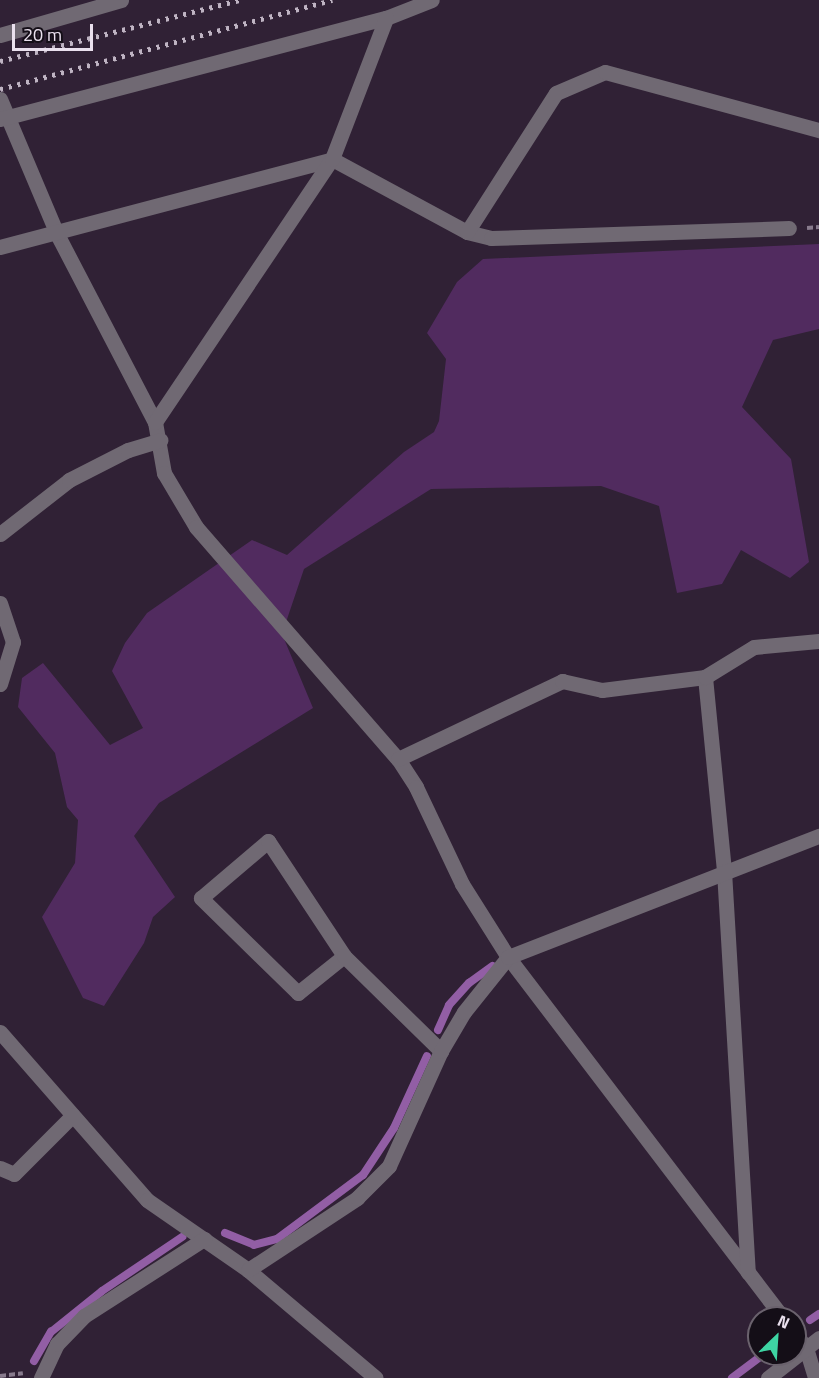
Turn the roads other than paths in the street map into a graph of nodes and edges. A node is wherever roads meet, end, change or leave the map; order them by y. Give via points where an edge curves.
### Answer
1 (121, 0) edge
2 (432, 0) edge
3 (386, 18) junction
4 (0, 35) edge
5 (0, 99) edge
6 (3, 119) edge
7 (819, 130) edge
8 (332, 159) junction
9 (789, 228) dead end
10 (467, 232) junction
11 (57, 234) junction
12 (0, 247) edge
13 (154, 422) junction
14 (160, 440) junction
15 (0, 534) edge
16 (0, 603) edge
17 (819, 641) edge
18 (705, 677) junction
19 (0, 684) edge
20 (398, 759) junction
21 (819, 836) edge
22 (724, 871) junction
23 (344, 956) junction
24 (508, 957) junction
25 (0, 1032) edge
26 (441, 1051) junction
27 (73, 1115) junction
28 (0, 1168) edge
29 (204, 1239) junction
30 (248, 1270) junction
31 (748, 1272) junction
32 (774, 1306) edge
33 (819, 1338) edge
34 (807, 1347) edge
35 (807, 1352) edge
36 (783, 1366) edge
37 (41, 1378) edge
38 (376, 1378) edge
39 (768, 1378) edge
40 (814, 1378) edge

1 - 4 street
2 - 3 street
3 - 6 street
3 - 8 street
5 - 6 street
6 - 11 street
7 - 10 street via 605,72 556,93
8 - 10 street
8 - 11 street
8 - 13 street
9 - 10 street via 491,238
11 - 12 street
11 - 13 street
13 - 14 street
14 - 15 street via 128,450 69,480
14 - 20 street via 164,473 196,527
16 - 19 street via 13,642
17 - 18 street via 754,647
18 - 20 street via 602,690 562,681
18 - 22 street
20 - 24 street via 416,787 462,884
21 - 22 street
22 - 24 street
22 - 31 street
23 - 23 street via 268,841 201,898 298,993
23 - 26 street
24 - 26 street via 464,1012
24 - 31 street
25 - 27 street
26 - 30 street via 389,1166 357,1198
27 - 28 street via 14,1174
27 - 29 street via 147,1200
29 - 30 street
29 - 37 street via 84,1316 57,1344
30 - 38 street
31 - 32 street
33 - 34 street
35 - 40 street
36 - 39 street

